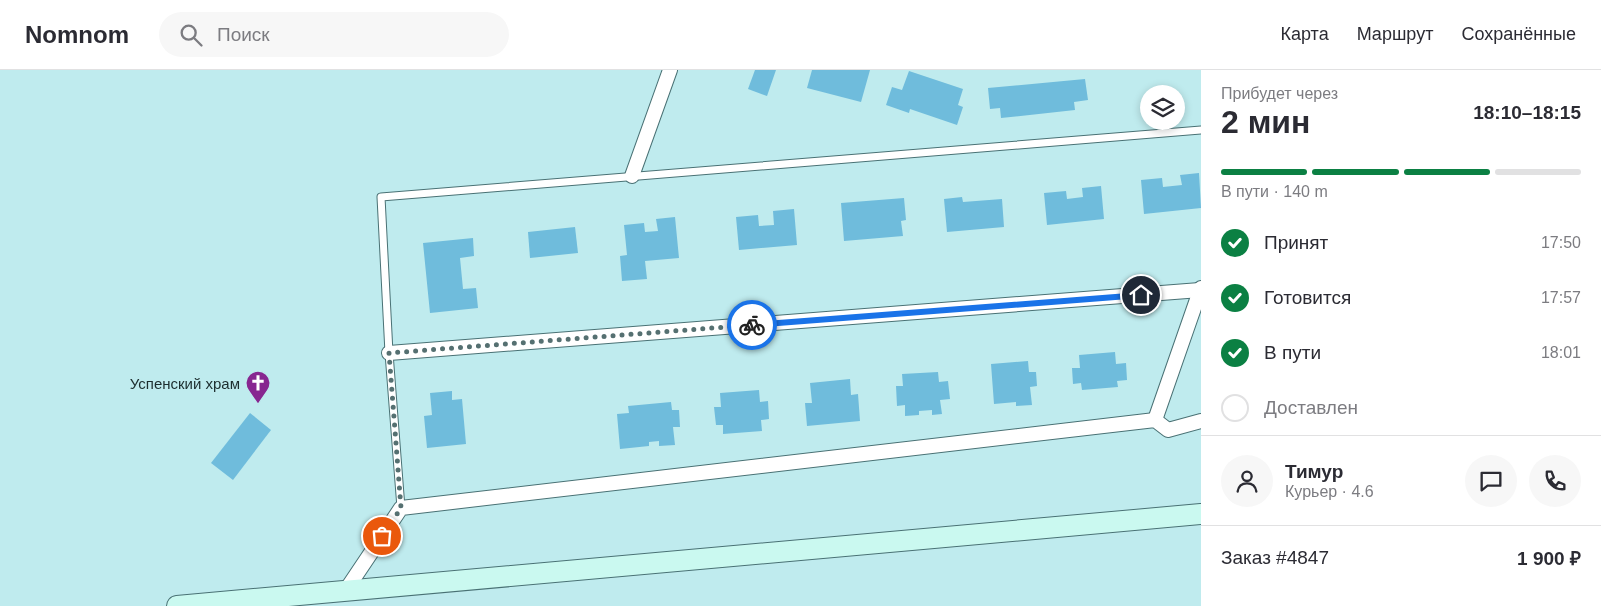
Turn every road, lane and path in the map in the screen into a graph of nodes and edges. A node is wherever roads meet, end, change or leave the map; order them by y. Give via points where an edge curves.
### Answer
1 (670, 70) edge
2 (1201, 130) edge
3 (632, 176) junction
4 (1201, 289) edge
5 (389, 353) junction
6 (1155, 420) junction
7 (1201, 421) edge
8 (401, 508) junction
9 (1201, 514) edge
10 (345, 599) edge
11 (177, 606) edge

1 - 3 street
2 - 3 lane
3 - 5 lane via 381,197
4 - 5 street
4 - 6 street
5 - 8 lane
6 - 7 street via 1168,430
6 - 8 street
8 - 10 street
9 - 10 street
10 - 11 street

